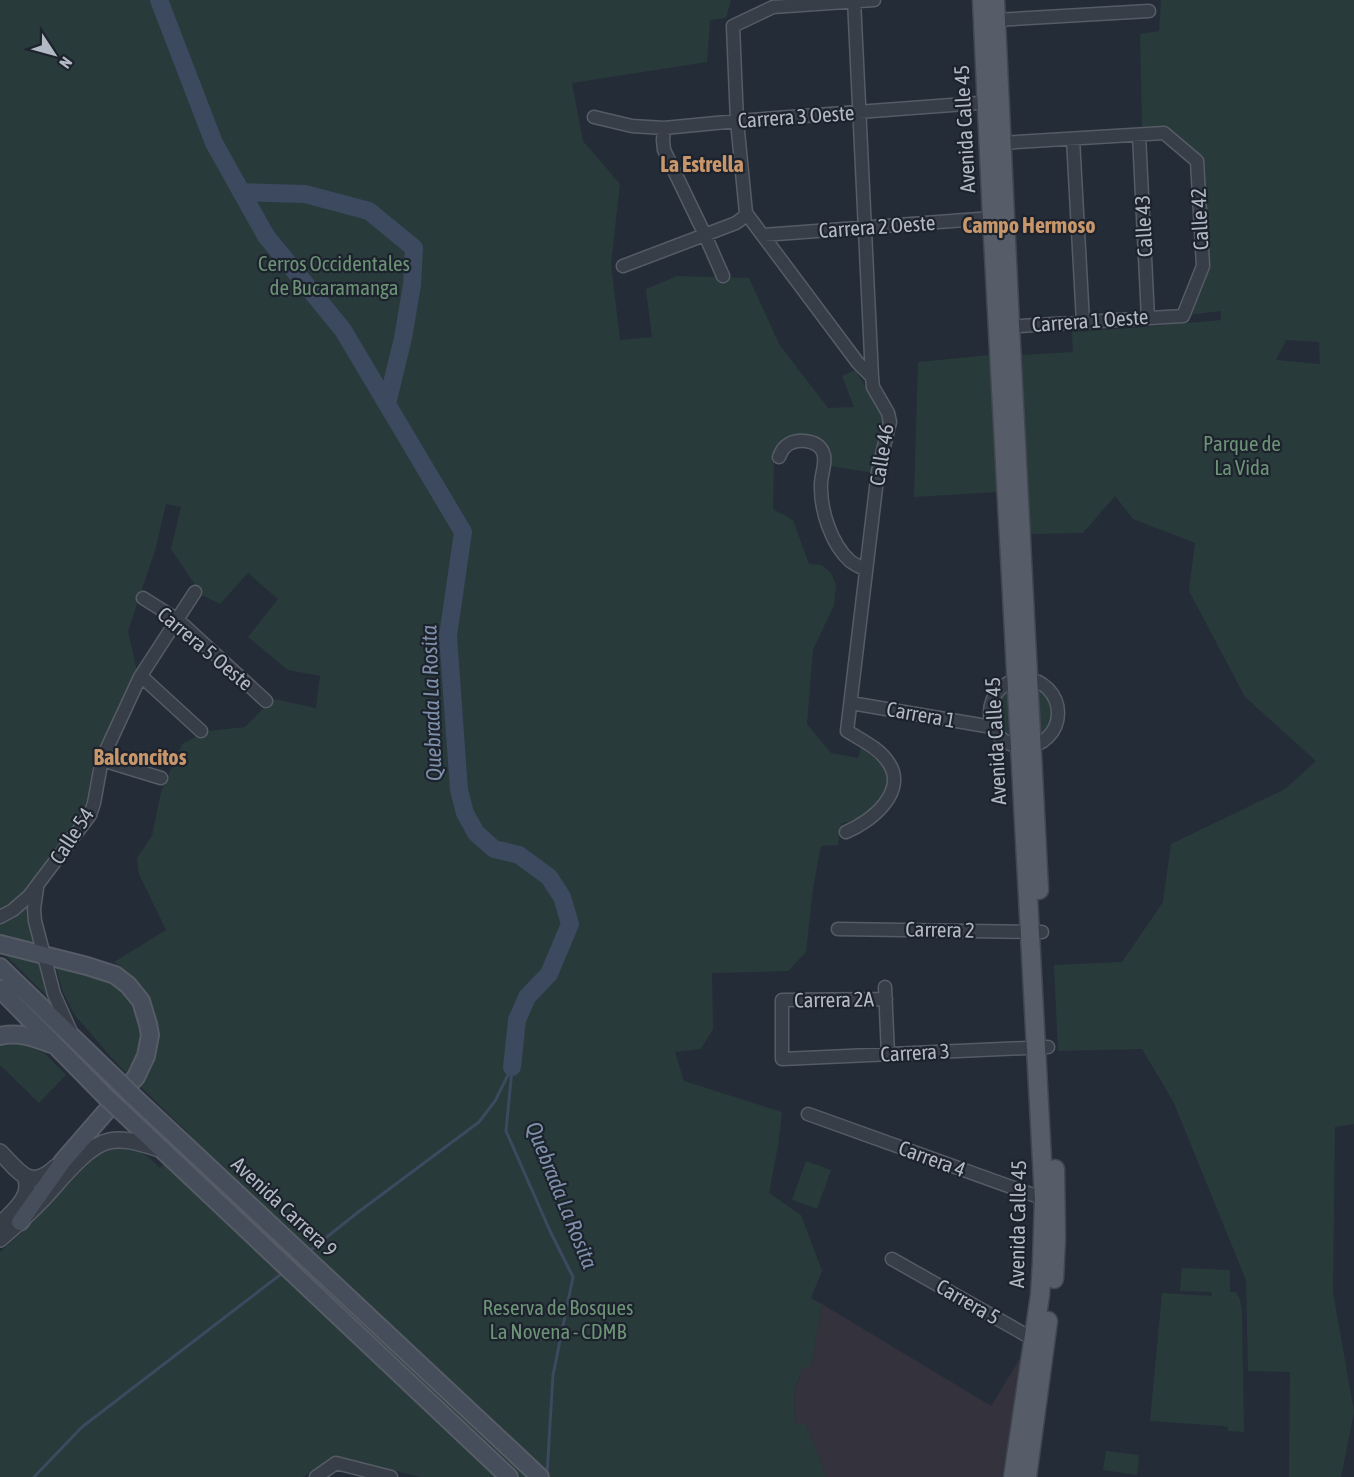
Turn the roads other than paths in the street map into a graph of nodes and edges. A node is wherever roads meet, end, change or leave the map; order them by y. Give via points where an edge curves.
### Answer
1 (874, 0) edge
2 (982, 0) edge
3 (995, 0) edge
4 (854, 1) edge
5 (1149, 11) dead end
6 (996, 20) junction
7 (993, 102) junction
8 (860, 112) junction
9 (594, 117) dead end
10 (737, 121) junction
11 (664, 128) junction
12 (1139, 135) junction
13 (1073, 139) junction
14 (1001, 143) junction
15 (746, 213) junction
16 (992, 218) junction
17 (865, 228) junction
18 (705, 235) junction
19 (763, 235) junction
20 (623, 266) dead end
21 (723, 276) dead end
22 (1183, 316) joint
23 (1148, 318) junction
24 (1083, 322) junction
25 (1004, 327) junction
26 (872, 377) junction
27 (779, 457) dead end
28 (866, 570) junction
29 (195, 592) dead end
30 (143, 598) dead end
31 (178, 620) junction
32 (141, 676) junction
33 (1022, 679) junction
34 (266, 701) dead end
35 (851, 703) junction
36 (992, 727) junction
37 (201, 731) dead end
38 (1025, 747) junction
39 (102, 760) junction
40 (161, 778) dead end
41 (846, 832) dead end
42 (37, 887) junction
43 (0, 917) edge
44 (838, 929) dead end
45 (1035, 932) junction
46 (0, 944) edge
47 (45, 955) junction
48 (0, 967) edge
49 (0, 989) edge
50 (0, 1036) edge
51 (74, 1039) junction
52 (54, 1045) junction
53 (1042, 1048) junction
54 (888, 1055) junction
55 (782, 1059) joint
56 (808, 1114) dead end
57 (0, 1152) edge
58 (165, 1153) junction
59 (63, 1161) junction
60 (25, 1177) junction
61 (1050, 1201) junction
62 (20, 1222) junction
63 (0, 1225) edge
64 (0, 1239) edge
65 (892, 1259) dead end
66 (1039, 1340) junction
67 (336, 1463) junction
68 (316, 1477) edge
69 (333, 1477) edge
70 (391, 1477) edge
71 (509, 1477) edge
72 (540, 1477) edge
73 (1012, 1477) edge
74 (1027, 1477) edge

1 - 4 street
2 - 7 main road, Avenida Calle 45
3 - 6 main road, Avenida Calle 45
4 - 8 street, Calle 46
4 - 10 street via 773,7 733,26
5 - 6 street
6 - 7 main road, Avenida Calle 45
7 - 8 street, Carrera 3 Oeste
7 - 14 main road, Avenida Calle 45
7 - 16 main road, Avenida Calle 45
8 - 10 street, Carrera 3 Oeste
8 - 17 street, Calle 46
9 - 11 street, Carrera 3 Oeste
10 - 11 street, Carrera 3 Oeste
10 - 15 street
11 - 18 street via 664,150
12 - 13 street
12 - 22 street, Calle 42 via 1164,134 1197,161 1203,266
12 - 23 street, Calle 43
13 - 14 street
13 - 24 street
14 - 25 main road, Avenida Calle 45
15 - 18 street via 736,224
15 - 19 street
16 - 17 street, Carrera 2 Oeste
16 - 25 main road, Avenida Calle 45
17 - 19 street, Carrera 2 Oeste
17 - 26 street, Calle 46
18 - 20 street
18 - 21 street
19 - 26 street
22 - 23 street, Carrera 1 Oeste
23 - 24 street, Carrera 1 Oeste
24 - 25 street, Carrera 1 Oeste
25 - 33 main road, Avenida Calle 45
26 - 28 street, Calle 46 via 890,422 878,471
27 - 28 street via 787,445 799,441 815,444 822,450 820,496 825,515 842,552
28 - 35 street, Calle 46
29 - 31 street, Calle 54
30 - 31 street, Carrera 5 Oeste
31 - 32 street, Calle 54
31 - 34 street, Carrera 5 Oeste
32 - 37 street
32 - 39 street, Calle 54
33 - 36 street via 995,693 989,710
33 - 38 main road, Avenida Calle 45
33 - 38 street via 1044,685 1056,699 1058,709 1052,733 1039,744
35 - 36 street, Carrera 1
35 - 41 street, Calle 46 via 847,731 881,754 895,780 890,797 876,813
36 - 38 street via 1012,746
38 - 45 main road, Avenida Calle 45
39 - 40 street
39 - 42 street, Calle 54 via 90,815
42 - 43 street
42 - 47 street, Calle 54 via 34,914
44 - 45 street, Carrera 2
45 - 53 main road, Avenida Calle 45
46 - 47 main road
47 - 51 street, Calle 54 via 54,994
47 - 59 main road via 107,971 122,980 141,1001 150,1035 136,1077
48 - 51 main road, Avenida Carrera 9
49 - 52 main road, Avenida Carrera 9
50 - 52 main road via 25,1034
51 - 72 main road, Avenida Carrera 9, bridge
52 - 58 main road, Avenida Carrera 9, bridge
53 - 54 street, Carrera 3
53 - 61 main road, Avenida Calle 45
54 - 55 street, Carrera 3
54 - 55 street, Carrera 2A via 885,993 782,1000
56 - 61 street, Carrera 4
57 - 60 street
58 - 62 street via 133,1141 97,1145
58 - 71 main road, Avenida Carrera 9
59 - 60 street via 45,1176
59 - 62 main road
60 - 63 street via 26,1194
61 - 66 main road, Avenida Calle 45
62 - 64 street
65 - 66 street, Carrera 5
66 - 73 main road, Avenida Calle 45
66 - 74 main road, Avenida Calle 45
67 - 68 street
67 - 69 street
67 - 70 street

